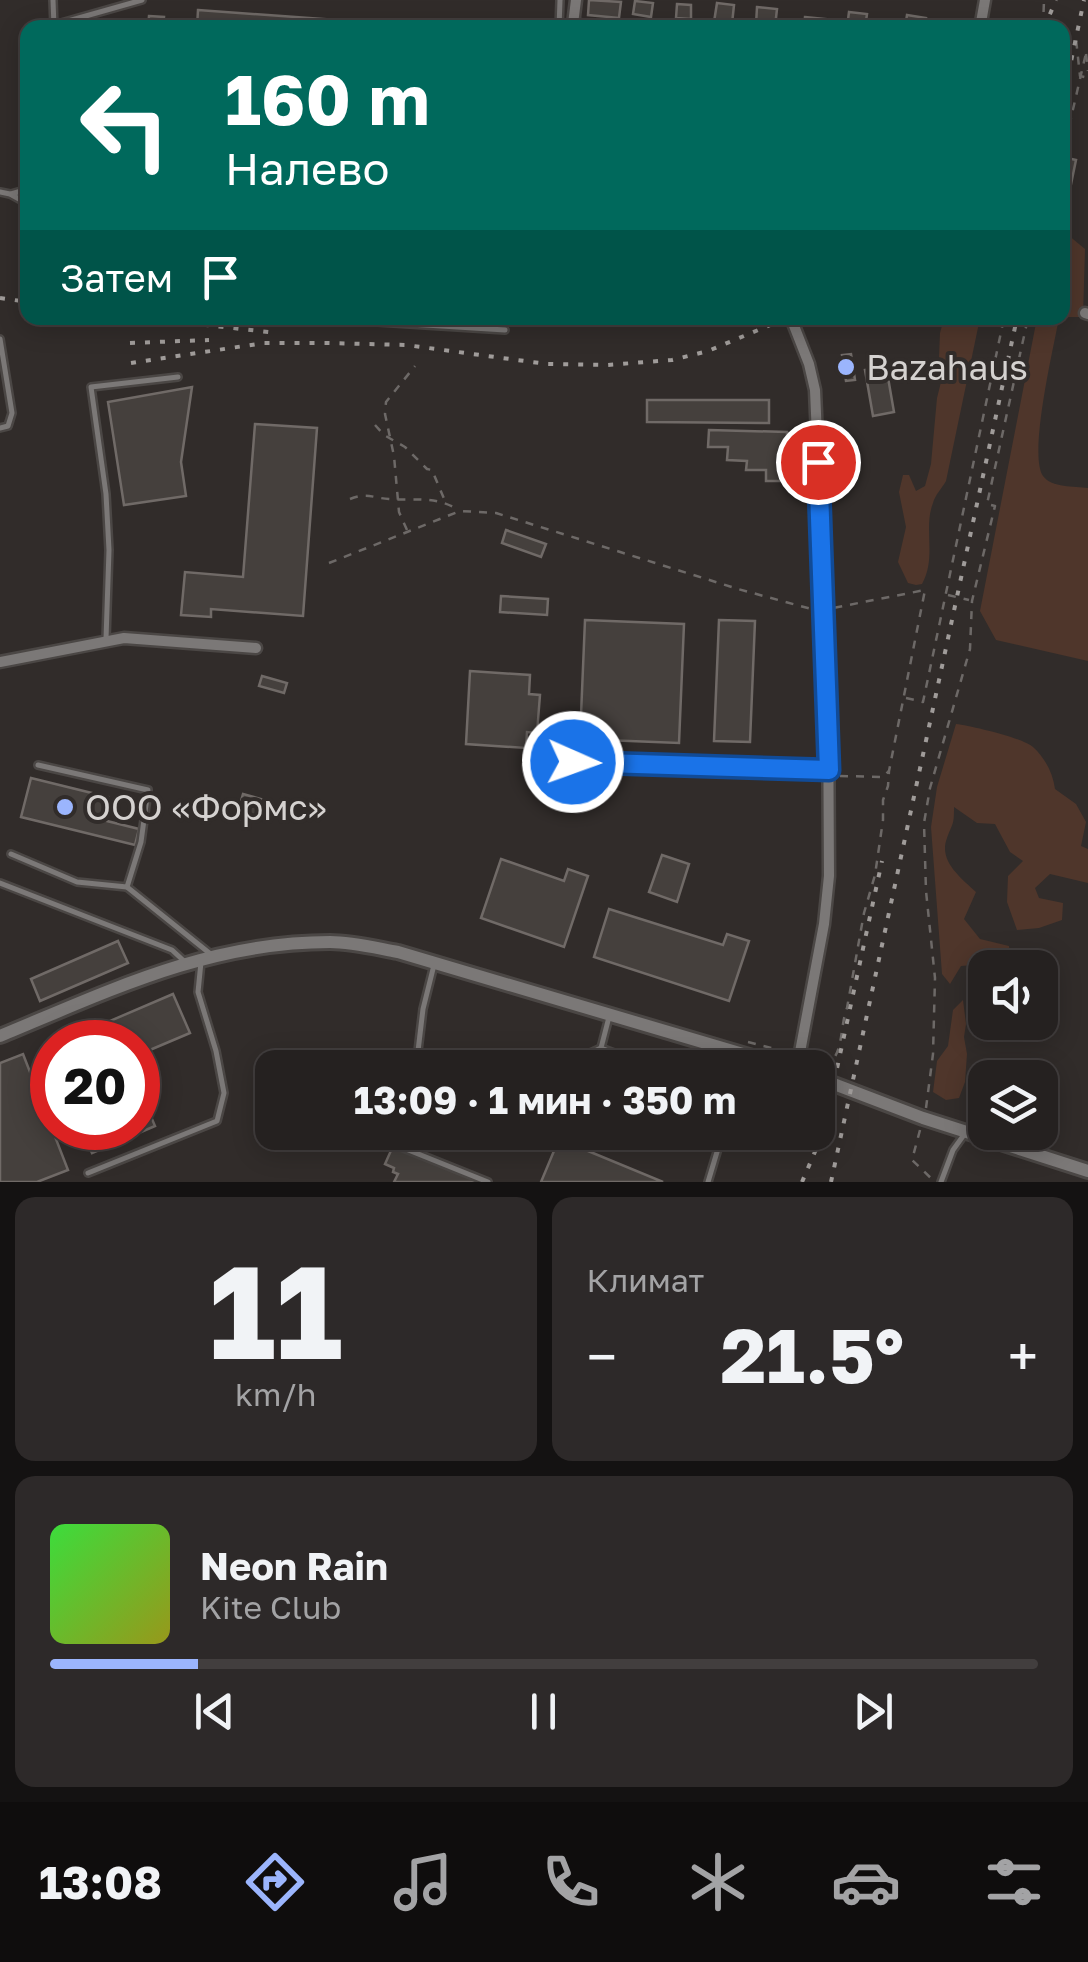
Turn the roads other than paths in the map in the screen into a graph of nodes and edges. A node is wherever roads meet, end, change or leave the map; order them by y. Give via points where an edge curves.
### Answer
1 (142, 0) edge
2 (74, 20) edge
3 (20, 191) edge
4 (0, 192) edge
5 (10, 194) junction
6 (20, 200) edge
7 (425, 325) edge
8 (794, 325) edge
9 (505, 330) dead end
10 (0, 339) edge
11 (178, 377) dead end
12 (0, 428) edge
13 (106, 642) junction
14 (256, 648) dead end
15 (0, 662) edge
16 (573, 762) dead end
17 (38, 765) dead end
18 (833, 773) junction
19 (11, 854) dead end
20 (0, 883) edge
21 (127, 887) junction
22 (207, 958) junction
23 (186, 962) junction
24 (435, 962) junction
25 (610, 1016) junction
26 (0, 1036) edge
27 (601, 1048) junction
28 (418, 1050) edge
29 (597, 1050) edge
30 (606, 1050) edge
31 (728, 1050) edge
32 (801, 1050) edge
33 (835, 1085) edge
34 (966, 1132) junction
35 (408, 1150) edge
36 (718, 1150) edge
37 (1088, 1171) edge
38 (88, 1173) dead end
39 (488, 1182) edge
40 (708, 1182) edge
41 (938, 1182) edge

1 - 2 lane
3 - 5 lane
4 - 5 lane
5 - 6 lane
7 - 9 lane
8 - 18 street via 815,390
10 - 12 lane via 12,413
11 - 13 lane via 91,387 106,494
13 - 14 street
13 - 15 street
16 - 18 lane
17 - 21 lane via 148,790
18 - 32 street via 824,924
19 - 21 lane via 77,882
20 - 23 lane via 172,950
21 - 22 lane
22 - 23 street
22 - 24 street via 332,942
22 - 38 lane via 198,992 224,1093 217,1121
23 - 26 street
24 - 25 street
24 - 28 lane
25 - 27 lane
25 - 31 street
27 - 29 lane
27 - 30 lane
33 - 34 street
34 - 37 street
34 - 41 lane
35 - 39 lane
36 - 40 lane

